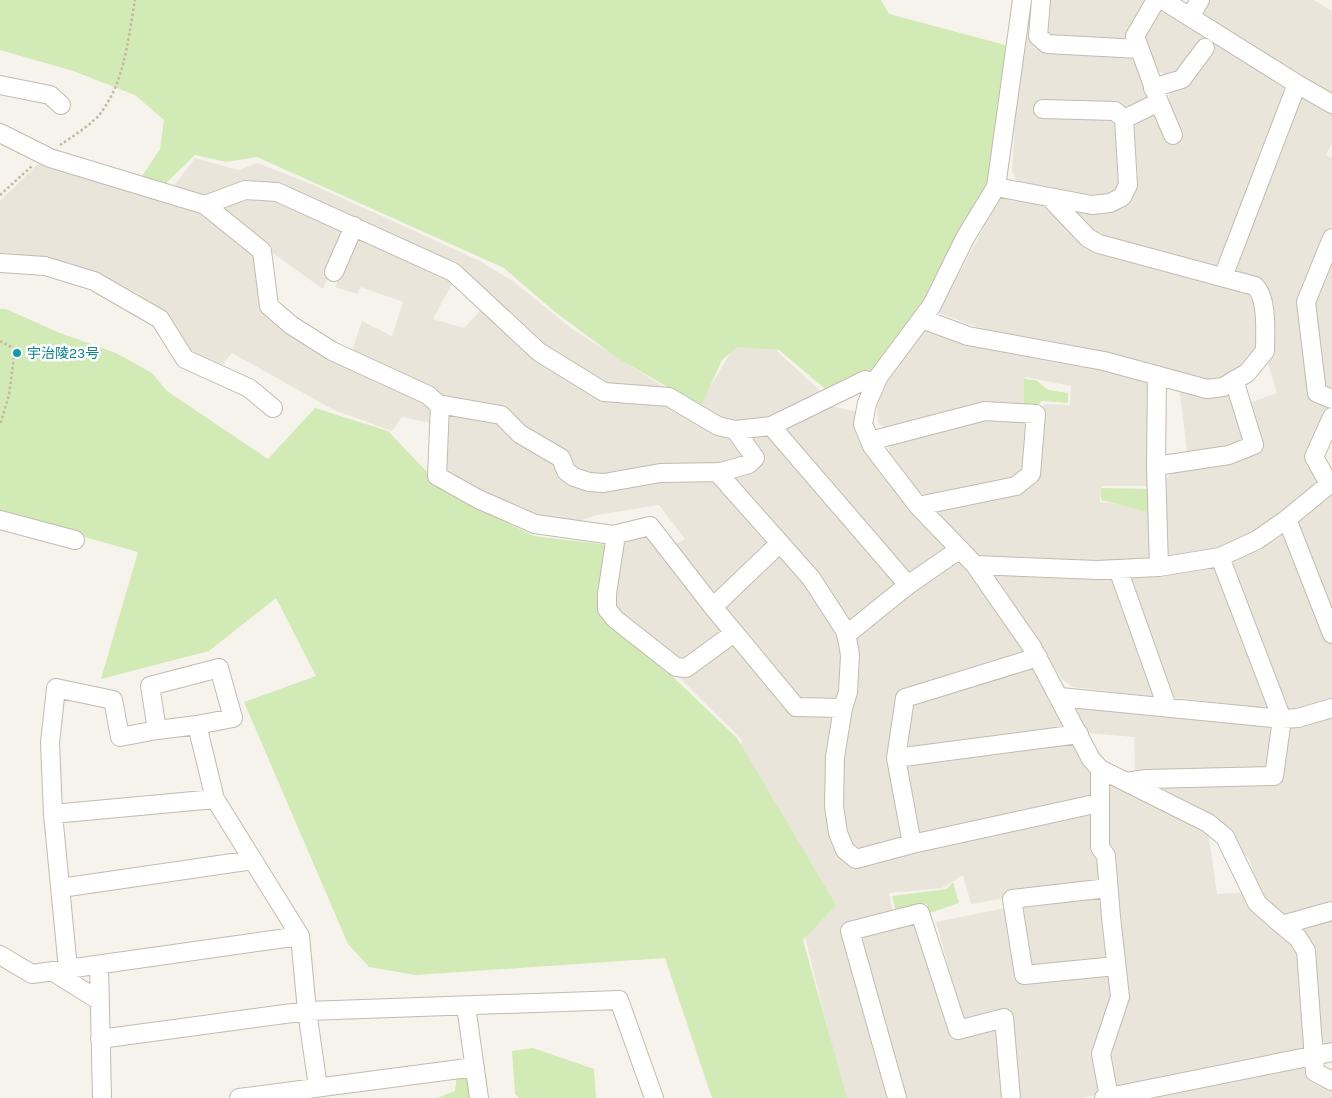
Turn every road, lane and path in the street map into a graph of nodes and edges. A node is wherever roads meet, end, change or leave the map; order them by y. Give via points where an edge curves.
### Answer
1 (135, 0) edge
2 (1022, 0) edge
3 (1041, 0) edge
4 (1156, 0) edge
5 (1163, 0) edge
6 (1200, 0) edge
7 (1190, 16) junction
8 (1206, 48) dead end
9 (1140, 49) junction
10 (1297, 84) junction
11 (0, 85) edge
12 (1156, 95) junction
13 (61, 104) dead end
14 (1332, 104) edge
15 (1043, 109) dead end
16 (1124, 119) junction
17 (0, 133) edge
18 (1173, 134) dead end
19 (44, 155) junction
20 (996, 187) junction
21 (0, 195) edge
22 (1049, 197) junction
23 (205, 205) junction
24 (354, 226) junction
25 (1332, 238) edge
26 (0, 263) edge
27 (334, 272) dead end
28 (1223, 277) junction
29 (922, 319) junction
30 (0, 341) edge
31 (1157, 375) junction
32 (1234, 380) junction
33 (876, 383) junction
34 (1332, 399) edge
35 (440, 404) junction
36 (273, 408) dead end
37 (1332, 416) edge
38 (0, 425) edge
39 (770, 426) junction
40 (735, 430) junction
41 (870, 441) junction
42 (1156, 466) junction
43 (717, 472) junction
44 (1330, 483) edge
45 (918, 506) junction
46 (1287, 519) junction
47 (0, 520) edge
48 (616, 535) junction
49 (76, 540) dead end
50 (780, 542) junction
51 (960, 549) junction
52 (1220, 557) junction
53 (975, 565) junction
54 (1159, 567) junction
55 (1118, 569) junction
56 (908, 585) junction
57 (712, 607) junction
58 (734, 633) junction
59 (1332, 634) edge
60 (846, 635) junction
61 (1038, 657) junction
62 (1060, 697) junction
63 (1167, 707) junction
64 (844, 708) junction
65 (1332, 708) edge
66 (1282, 719) junction
67 (197, 725) junction
68 (157, 730) junction
69 (1078, 734) junction
70 (896, 758) junction
71 (1100, 769) junction
72 (1126, 782) junction
73 (215, 799) junction
74 (1099, 803) junction
75 (53, 814) junction
76 (912, 844) junction
77 (253, 860) junction
78 (61, 888) junction
79 (1108, 888) junction
80 (1332, 911) edge
81 (1282, 925) junction
82 (300, 936) junction
83 (0, 955) edge
84 (99, 965) junction
85 (1116, 966) junction
86 (60, 970) junction
87 (100, 1001) junction
88 (466, 1006) junction
89 (306, 1011) junction
90 (100, 1039) junction
91 (1332, 1052) edge
92 (1312, 1055) junction
93 (475, 1067) junction
94 (1332, 1081) edge
95 (318, 1088) junction
96 (291, 1094) edge
97 (102, 1098) edge
98 (239, 1098) edge
99 (480, 1098) edge
100 (654, 1098) edge
101 (898, 1098) edge
102 (1010, 1098) edge
103 (1104, 1098) edge
104 (1109, 1098) edge

1 - 19 path via 121,74 110,98 99,115
2 - 20 street
3 - 9 street via 1038,36 1047,44
4 - 9 street via 1135,36
5 - 7 street
6 - 7 street
7 - 10 street
8 - 12 street via 1182,80
9 - 12 street
10 - 14 street
10 - 28 street
11 - 13 street via 50,95
12 - 16 street
12 - 18 street
15 - 16 street via 1115,112
16 - 22 street via 1128,185 1122,198 1092,205
17 - 19 street
19 - 21 path
19 - 23 street
20 - 22 street
20 - 29 street
22 - 28 street via 1088,238 1099,244
23 - 24 street via 245,190 277,192
23 - 35 street via 262,251 269,306 291,325 332,351 428,395
24 - 27 street
24 - 40 street via 453,272 539,352 604,392 669,397 718,426
25 - 34 street via 1306,302 1317,393
26 - 36 street via 45,266 94,281 160,319 186,359 249,388
28 - 32 street via 1255,286 1263,301 1265,351 1247,373
29 - 31 street via 968,336 1104,361
29 - 33 street
30 - 38 path via 15,349 10,395
31 - 32 street via 1207,389 1223,387
31 - 42 street
32 - 42 street via 1254,445 1229,455
33 - 39 street via 865,380
33 - 41 street via 867,403 863,424
35 - 43 street via 501,415 520,434 561,458 566,471 589,482 604,483 660,473
35 - 48 street via 437,476 478,499 535,524
37 - 44 street via 1314,457
39 - 40 street
39 - 56 street
40 - 43 street via 754,458 749,464
41 - 45 street
41 - 45 street via 984,411 1036,414 1031,474 1016,486
42 - 54 street
43 - 50 street
44 - 46 street
45 - 51 street
46 - 52 street via 1257,540
46 - 59 street
47 - 49 street
48 - 57 street via 650,526
48 - 58 street via 607,594 607,608 615,618 676,667 686,668
50 - 57 street
50 - 60 street via 811,578
51 - 53 street
51 - 56 street
52 - 54 street
52 - 66 street
53 - 55 street
53 - 61 street
54 - 55 street
55 - 63 street
56 - 60 street
57 - 58 street
58 - 64 street via 796,707
60 - 64 street via 850,655
61 - 62 street
61 - 70 street via 905,698
62 - 63 street
62 - 69 street
63 - 66 street
64 - 76 street via 836,757 834,806 838,833 845,850 856,859
65 - 66 street
66 - 72 street via 1274,776
67 - 68 street
67 - 68 street via 233,718 219,668 150,686
67 - 73 street
68 - 75 street via 120,737 113,700 56,688 50,744
69 - 70 street
69 - 71 street
70 - 76 street
71 - 72 street
71 - 74 street
72 - 81 street via 1208,823 1225,837 1257,903
73 - 75 street
73 - 77 street
74 - 76 street
74 - 79 street via 1100,847 1106,856
75 - 78 street
77 - 78 street
77 - 82 street
78 - 86 street
79 - 85 street
79 - 85 street via 1012,899 1024,975
80 - 81 street
81 - 92 street via 1298,938 1306,951
82 - 84 street
82 - 89 street
83 - 86 street via 32,974
84 - 86 street
84 - 87 street
85 - 104 street via 1120,997 1101,1054
86 - 87 street
87 - 90 street
88 - 89 street
88 - 93 street
88 - 100 street via 619,1000
89 - 90 street
89 - 95 street
90 - 97 street
91 - 92 street
92 - 94 street via 1315,1072
92 - 104 street
93 - 95 street
93 - 99 street
95 - 96 street
96 - 98 street
101 - 102 street via 850,930 920,913 958,1030 1004,1018
103 - 104 street

